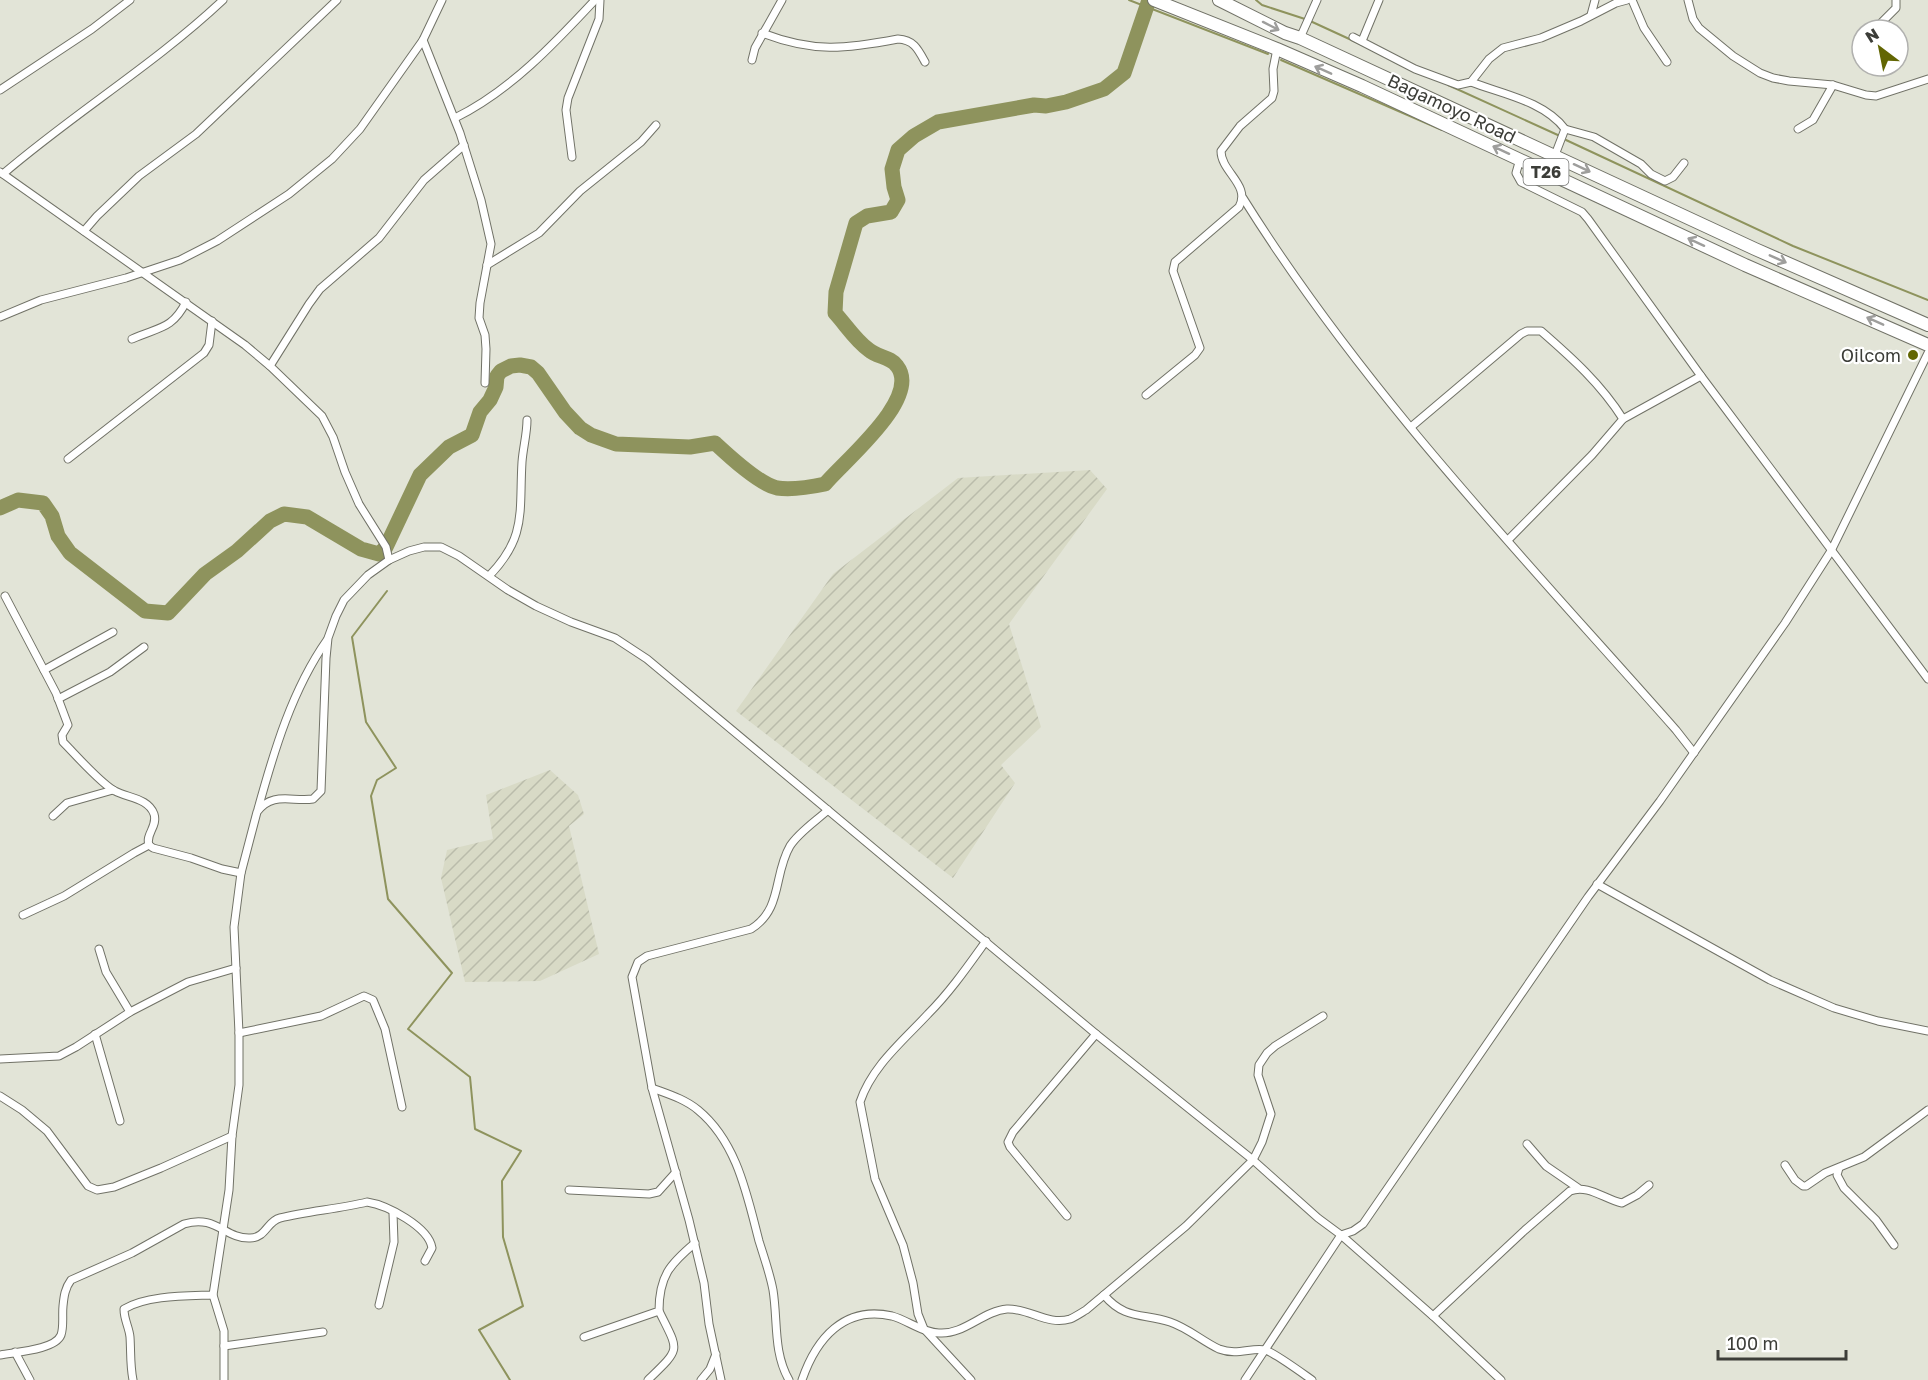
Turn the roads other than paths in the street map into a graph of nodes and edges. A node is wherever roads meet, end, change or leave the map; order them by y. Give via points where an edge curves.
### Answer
1 (130, 0) edge
2 (223, 0) edge
3 (337, 0) edge
4 (442, 0) edge
5 (598, 0) edge
6 (782, 0) edge
7 (1219, 0) edge
8 (1317, 0) edge
9 (1378, 0) edge
10 (1595, 0) edge
11 (1627, 0) edge
12 (1632, 0) edge
13 (1688, 0) edge
14 (1896, 0) edge
15 (1158, 2) edge
16 (1591, 15) junction
17 (1886, 18) edge
18 (762, 33) junction
19 (1353, 37) dead end
20 (1300, 38) junction
21 (423, 40) junction
22 (1362, 41) junction
23 (1277, 49) junction
24 (752, 60) dead end
25 (925, 62) dead end
26 (1667, 62) dead end
27 (1928, 79) edge
28 (1470, 82) junction
29 (1833, 85) junction
30 (0, 90) edge
31 (455, 118) junction
32 (656, 124) dead end
33 (1565, 129) junction
34 (1798, 129) dead end
35 (464, 145) junction
36 (1555, 155) junction
37 (572, 157) dead end
38 (1520, 159) junction
39 (1684, 163) dead end
40 (2, 173) edge
41 (1243, 198) junction
42 (84, 231) junction
43 (487, 265) junction
44 (144, 273) junction
45 (186, 302) junction
46 (0, 317) edge
47 (212, 321) junction
48 (1928, 325) edge
49 (132, 339) dead end
50 (1928, 345) edge
51 (1928, 353) edge
52 (270, 366) junction
53 (1701, 376) junction
54 (485, 383) dead end
55 (1146, 395) dead end
56 (1623, 419) junction
57 (527, 420) dead end
58 (1411, 428) junction
59 (68, 459) dead end
60 (1508, 540) junction
61 (1831, 551) junction
62 (389, 560) junction
63 (489, 576) junction
64 (5, 596) dead end
65 (113, 632) dead end
66 (328, 638) junction
67 (144, 647) dead end
68 (44, 670) junction
69 (1928, 679) edge
70 (58, 699) junction
71 (1694, 753) junction
72 (113, 790) junction
73 (828, 810) junction
74 (257, 812) junction
75 (53, 816) dead end
76 (149, 845) junction
77 (242, 873) junction
78 (1598, 884) junction
79 (23, 915) dead end
80 (986, 941) junction
81 (99, 949) dead end
82 (236, 968) junction
83 (130, 1012) junction
84 (1323, 1016) dead end
85 (1928, 1031) edge
86 (239, 1033) junction
87 (95, 1034) junction
88 (1096, 1034) junction
89 (0, 1059) edge
90 (652, 1088) junction
91 (0, 1096) edge
92 (402, 1107) dead end
93 (1928, 1110) edge
94 (120, 1121) dead end
95 (232, 1136) junction
96 (1527, 1144) dead end
97 (1252, 1160) junction
98 (1785, 1165) dead end
99 (1839, 1168) junction
100 (676, 1173) junction
101 (1649, 1185) dead end
102 (1578, 1188) junction
103 (569, 1190) dead end
104 (393, 1213) junction
105 (1067, 1216) dead end
106 (222, 1228) junction
107 (1341, 1235) junction
108 (695, 1243) junction
109 (1894, 1245) dead end
110 (425, 1261) dead end
111 (213, 1295) junction
112 (1104, 1295) junction
113 (379, 1305) dead end
114 (659, 1311) junction
115 (1433, 1316) junction
116 (924, 1329) junction
117 (323, 1332) dead end
118 (584, 1337) dead end
119 (224, 1346) junction
120 (1264, 1350) junction
121 (15, 1352) junction
122 (0, 1354) edge
123 (716, 1354) junction
124 (30, 1380) edge
125 (133, 1380) edge
126 (224, 1380) edge
127 (648, 1380) edge
128 (702, 1380) edge
129 (721, 1380) edge
130 (789, 1380) edge
131 (802, 1380) edge
132 (971, 1380) edge
133 (1245, 1380) edge
134 (1312, 1380) edge
135 (1501, 1380) edge

1 - 30 street
2 - 40 street via 165,50
3 - 42 street via 196,134 139,176
4 - 21 street
5 - 31 street via 495,94
5 - 37 street via 598,19 566,110
6 - 18 street
7 -> 20 highway, Bagamoyo Road / T26
8 - 20 street
9 - 22 street
10 - 16 street
11 - 16 street
12 - 26 street
13 - 29 street via 1699,28 1760,73 1789,81
14 - 17 street via 1896,8
15 - 23 highway, Bagamoyo Road / T26
16 - 28 street via 1541,38 1503,48
18 - 24 street
18 - 25 street via 798,45 825,48 906,40 915,45
19 - 22 street
20 - 36 highway, Bagamoyo Road / T26
21 - 31 street
21 - 44 street via 360,129 312,177 217,241
22 - 28 street via 1415,69 1458,85
38 -> 23 highway, Bagamoyo Road / T26
23 - 41 street via 1272,98 1240,126 1221,151
27 - 29 street via 1876,96
28 - 33 street via 1539,108
29 - 34 street via 1813,120
31 - 35 street
32 - 43 street via 641,142 580,191 539,232
33 - 36 street
33 - 39 street via 1594,137 1665,181
35 - 43 street via 490,244
35 - 52 street via 424,180 380,238 320,289
36 -> 48 highway, Bagamoyo Road / T26
50 -> 38 highway, Bagamoyo Road / T26
38 - 53 street via 1518,180 1582,212
40 - 42 street
41 - 55 street via 1239,207 1175,262 1173,271 1200,348
41 - 58 street via 1282,259
42 - 44 street
43 - 54 street via 479,318 485,335
44 - 45 street
44 - 46 street via 51,297
45 - 47 street
45 - 49 street via 178,318
47 - 52 street
47 - 59 street via 204,353
51 - 61 street
52 - 62 street via 322,416 359,504 386,548
53 - 56 street
53 - 61 street
56 - 58 street via 1594,379 1541,331 1534,330 1521,334
56 - 60 street
57 - 63 street via 520,518 509,553
58 - 60 street
60 - 71 street
61 - 69 street
61 - 71 street
62 - 63 street via 424,547 441,547
62 - 66 street via 344,600
63 - 73 street via 536,606 615,638 647,659
64 - 68 street
65 - 68 street
66 - 74 street via 283,725
66 - 74 street via 321,791 309,800 268,801
67 - 70 street via 110,672
68 - 70 street
70 - 72 street via 68,724 63,742
71 - 78 street
72 - 75 street via 67,803
72 - 76 street via 150,808 155,819
73 - 80 street
73 - 90 street via 790,847 771,907 762,922 751,929 647,956 638,962 632,977
74 - 77 street
76 - 77 street
76 - 79 street via 64,896
77 - 82 street via 234,927
78 - 85 street via 1770,980 1834,1008
78 - 107 street via 1363,1224
80 - 88 street
80 - 116 street via 961,977 881,1064 860,1102 875,1179 903,1245
81 - 83 street via 106,972
82 - 83 street via 188,982
82 - 86 street
83 - 87 street
84 - 97 street via 1275,1046 1259,1065 1258,1075 1270,1114
86 - 92 street via 321,1016 364,996 373,1000 385,1029
86 - 95 street via 239,1085
87 - 89 street via 59,1056
87 - 94 street
88 - 97 street
88 - 105 street via 1008,1142
90 - 100 street
90 - 130 street via 697,1109 723,1139 735,1161 773,1290 777,1346
91 - 95 street via 47,1131 88,1186 97,1190 136,1179
93 - 99 street via 1864,1156
95 - 106 street
96 - 102 street via 1546,1166
97 - 107 street
97 - 112 street via 1186,1227
98 - 99 street via 1803,1186
99 - 109 street via 1837,1175 1844,1188
100 - 103 street via 658,1192 649,1194
100 - 108 street
101 - 102 street via 1622,1203
102 - 115 street via 1525,1230
104 - 106 street via 367,1202 277,1219 255,1238
104 - 110 street via 415,1224 429,1238 432,1248
104 - 113 street via 394,1242
106 - 111 street
106 - 121 street via 203,1221 184,1224 132,1253 76,1277 67,1285 64,1296 61,1336 53,1344
107 - 115 street
107 - 120 street
108 - 114 street via 665,1275
108 - 123 street
111 - 119 street via 224,1331
111 - 125 street via 162,1299 124,1309
112 - 116 street via 1069,1319 1054,1320 1006,1309 954,1332 938,1334
112 - 120 street via 1121,1311 1172,1323 1220,1349
114 - 118 street
114 - 127 street via 675,1350
115 - 135 street
116 - 131 street via 892,1316 870,1313 852,1317 819,1345
116 - 132 street
117 - 119 street
119 - 126 street
120 - 133 street
120 - 134 street
121 - 122 street
121 - 124 street
123 - 128 street
123 - 129 street

